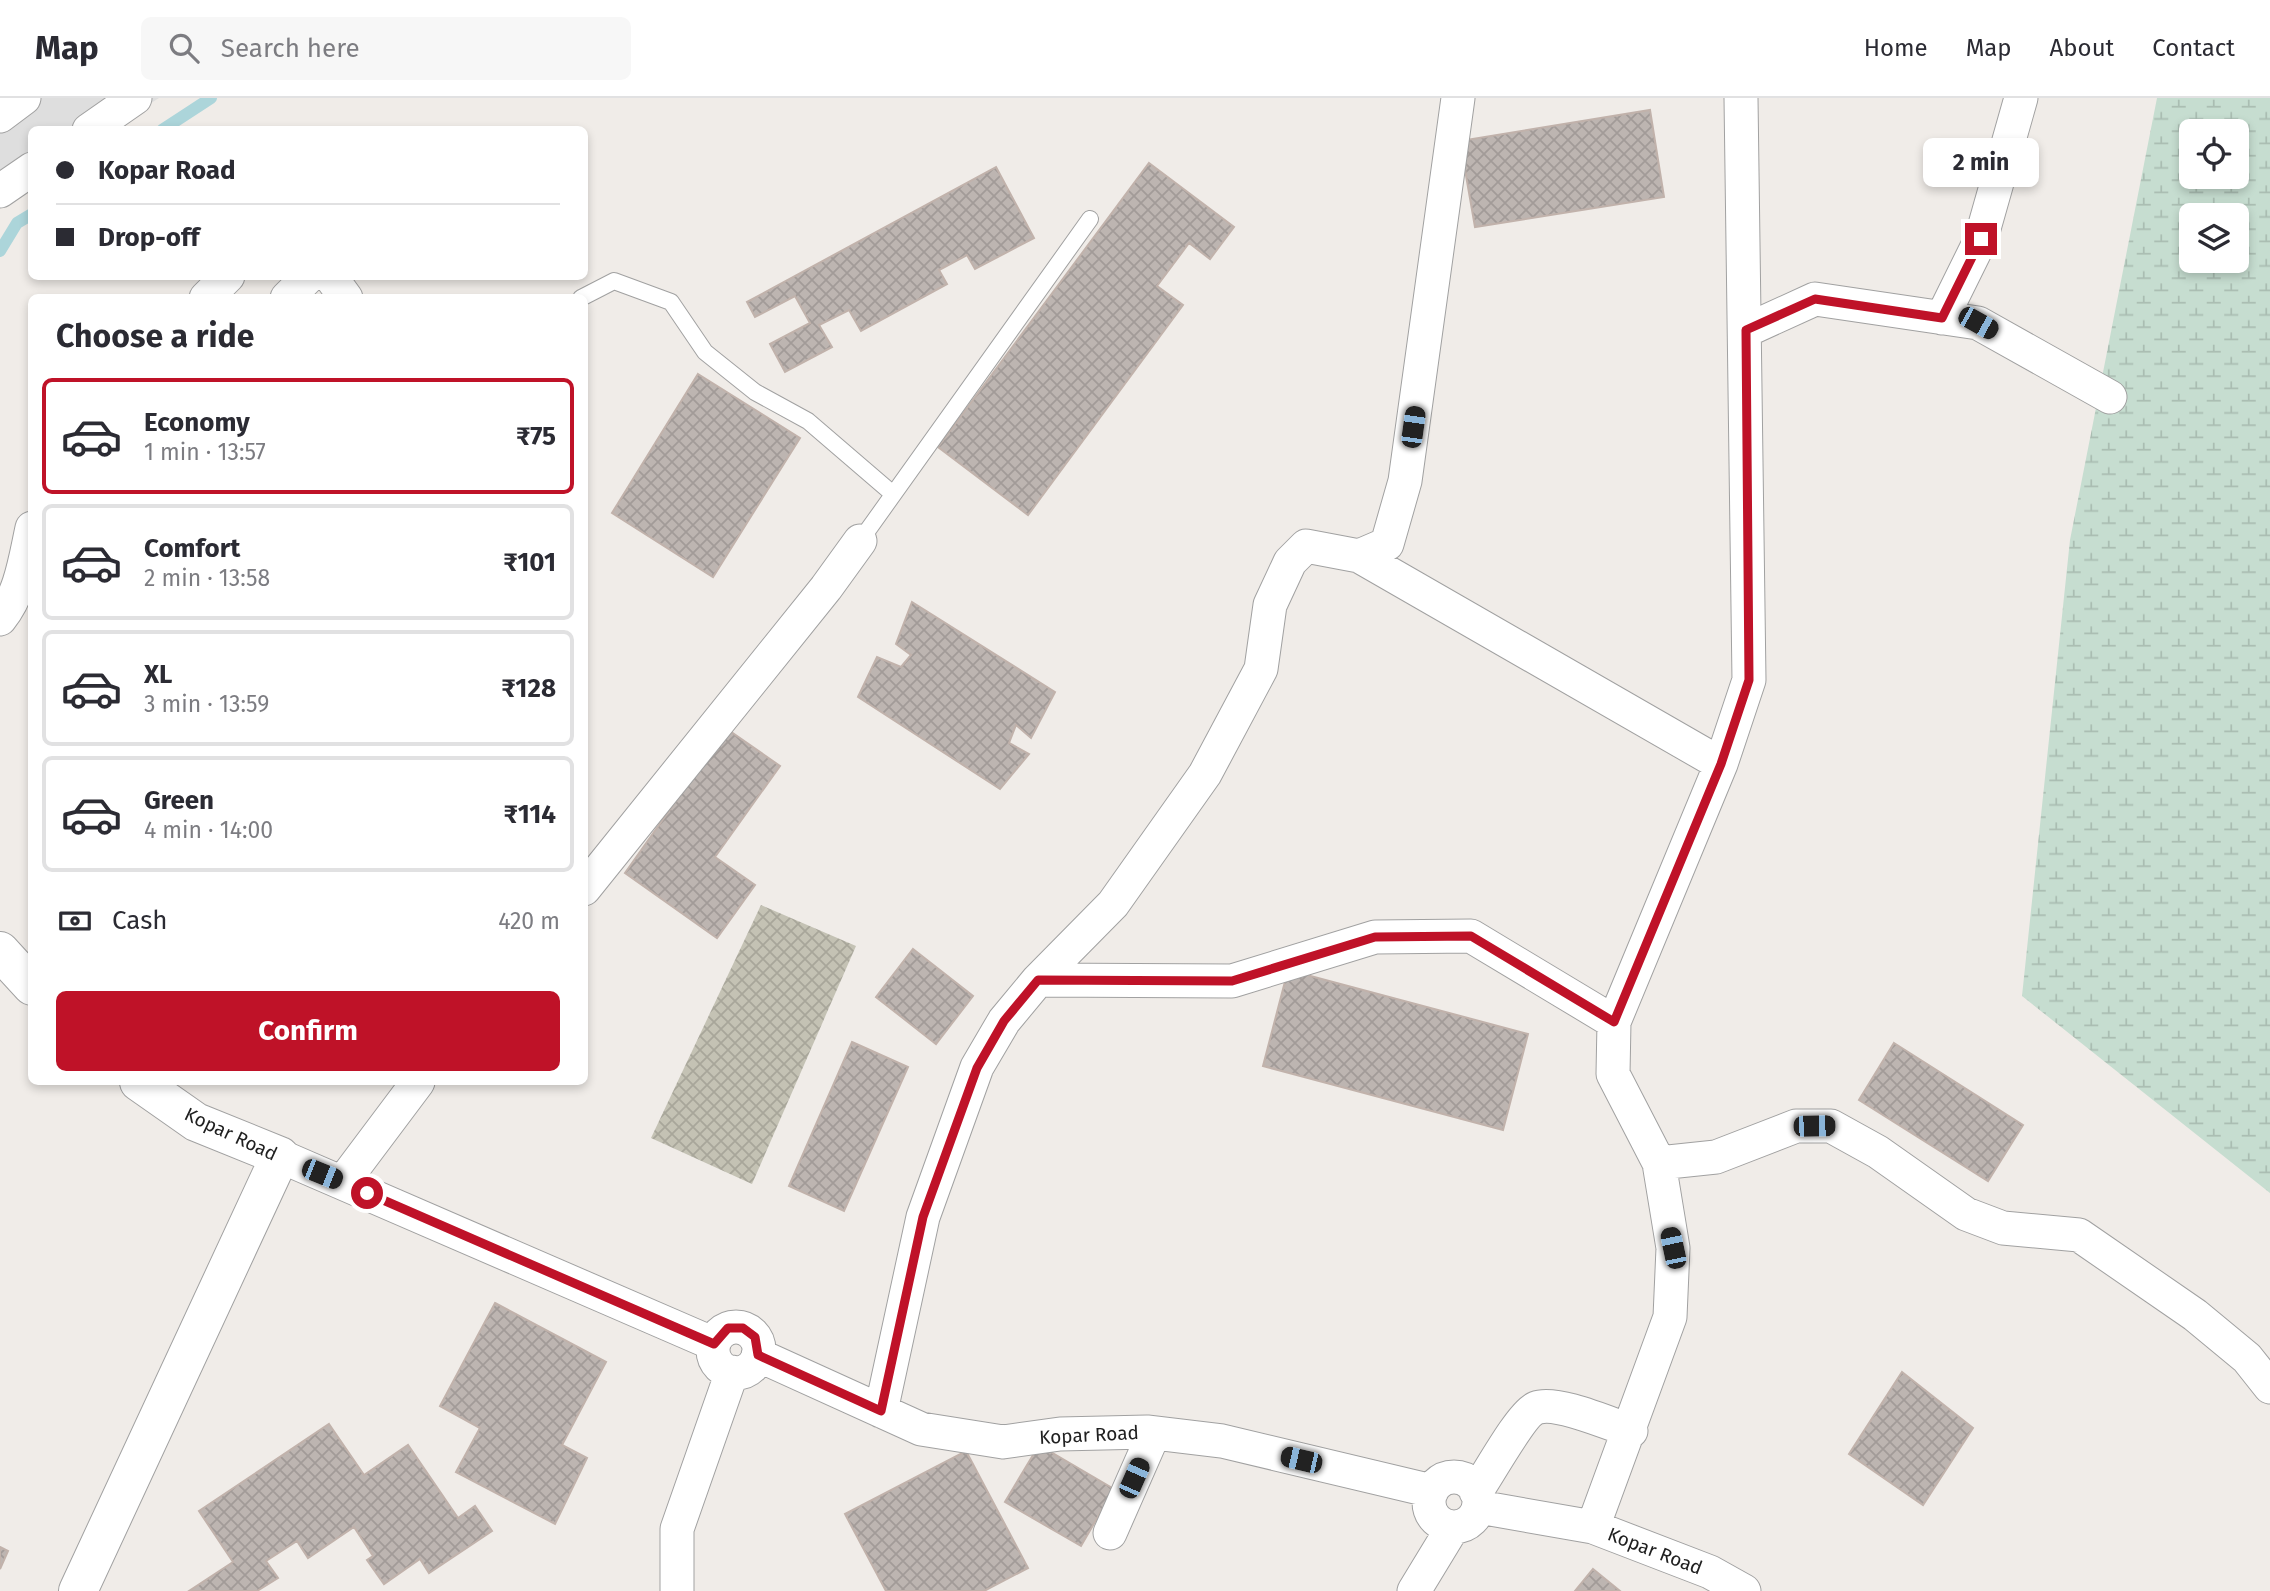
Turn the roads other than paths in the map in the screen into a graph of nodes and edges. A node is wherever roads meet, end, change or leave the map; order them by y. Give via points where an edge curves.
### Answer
1 (24, 98) edge
2 (135, 98) edge
3 (1458, 98) edge
4 (1741, 98) edge
5 (2021, 98) edge
6 (0, 116) edge
7 (95, 126) edge
8 (28, 172) edge
9 (0, 191) edge
10 (1090, 219) dead end
11 (224, 280) edge
12 (307, 281) edge
13 (210, 294) edge
14 (337, 294) edge
15 (588, 294) edge
16 (1942, 318) junction
17 (1746, 330) junction
18 (2110, 397) dead end
19 (893, 494) junction
20 (860, 541) joint
21 (28, 547) edge
22 (1359, 556) junction
23 (0, 620) edge
24 (1721, 764) junction
25 (588, 885) edge
26 (0, 951) edge
27 (1038, 980) junction
28 (28, 982) edge
29 (1614, 1022) junction
30 (143, 1085) edge
31 (416, 1085) edge
32 (280, 1156) junction
33 (1659, 1163) junction
34 (343, 1182) junction
35 (745, 1364) junction
36 (2270, 1387) edge
37 (881, 1411) junction
38 (1631, 1430) junction
39 (1154, 1433) junction
40 (1469, 1509) junction
41 (1593, 1527) junction
42 (1110, 1533) dead end
43 (78, 1591) edge
44 (677, 1591) edge
45 (1414, 1591) edge
46 (1744, 1591) edge

1 - 6 street
2 - 7 street
3 - 22 street via 1405,481 1387,544
4 - 17 street
5 - 16 street via 1981,239
8 - 9 street
10 - 19 lane
11 - 13 street
12 - 14 street
15 - 19 lane via 614,281 671,302 705,352 755,392 808,421
16 - 17 street via 1815,299
16 - 18 street via 1978,323
17 - 24 street via 1749,680
19 - 20 lane
20 - 25 street
21 - 23 street via 12,605
22 - 24 street
22 - 27 street via 1306,546 1290,562 1270,605 1261,669 1205,774 1113,904
24 - 29 street
26 - 28 street
27 - 29 street via 1232,981 1375,937 1471,936
27 - 37 street via 1004,1021 972,1080 923,1217
29 - 33 street via 1613,1074
30 - 32 street, Kopar Road via 196,1122
31 - 34 street
32 - 34 street, Kopar Road
32 - 43 street
33 - 36 street via 1716,1157 1796,1126 1831,1126 1878,1152 1966,1214 2003,1228 2059,1231 2089,1241 2195,1315 2247,1359
33 - 38 street via 1673,1248 1670,1317
34 - 35 street, Kopar Road via 714,1344 715,1359 724,1370
35 - 37 street, Kopar Road
35 - 44 street via 677,1529
37 - 39 street, Kopar Road via 921,1429 1003,1442 1060,1434
38 - 40 street via 1538,1407 1524,1416
38 - 41 street
39 - 40 street, Kopar Road via 1222,1441 1432,1491 1429,1499 1438,1521
39 - 42 street
40 - 41 street, Kopar Road
40 - 45 street
41 - 46 street, Kopar Road via 1710,1572

